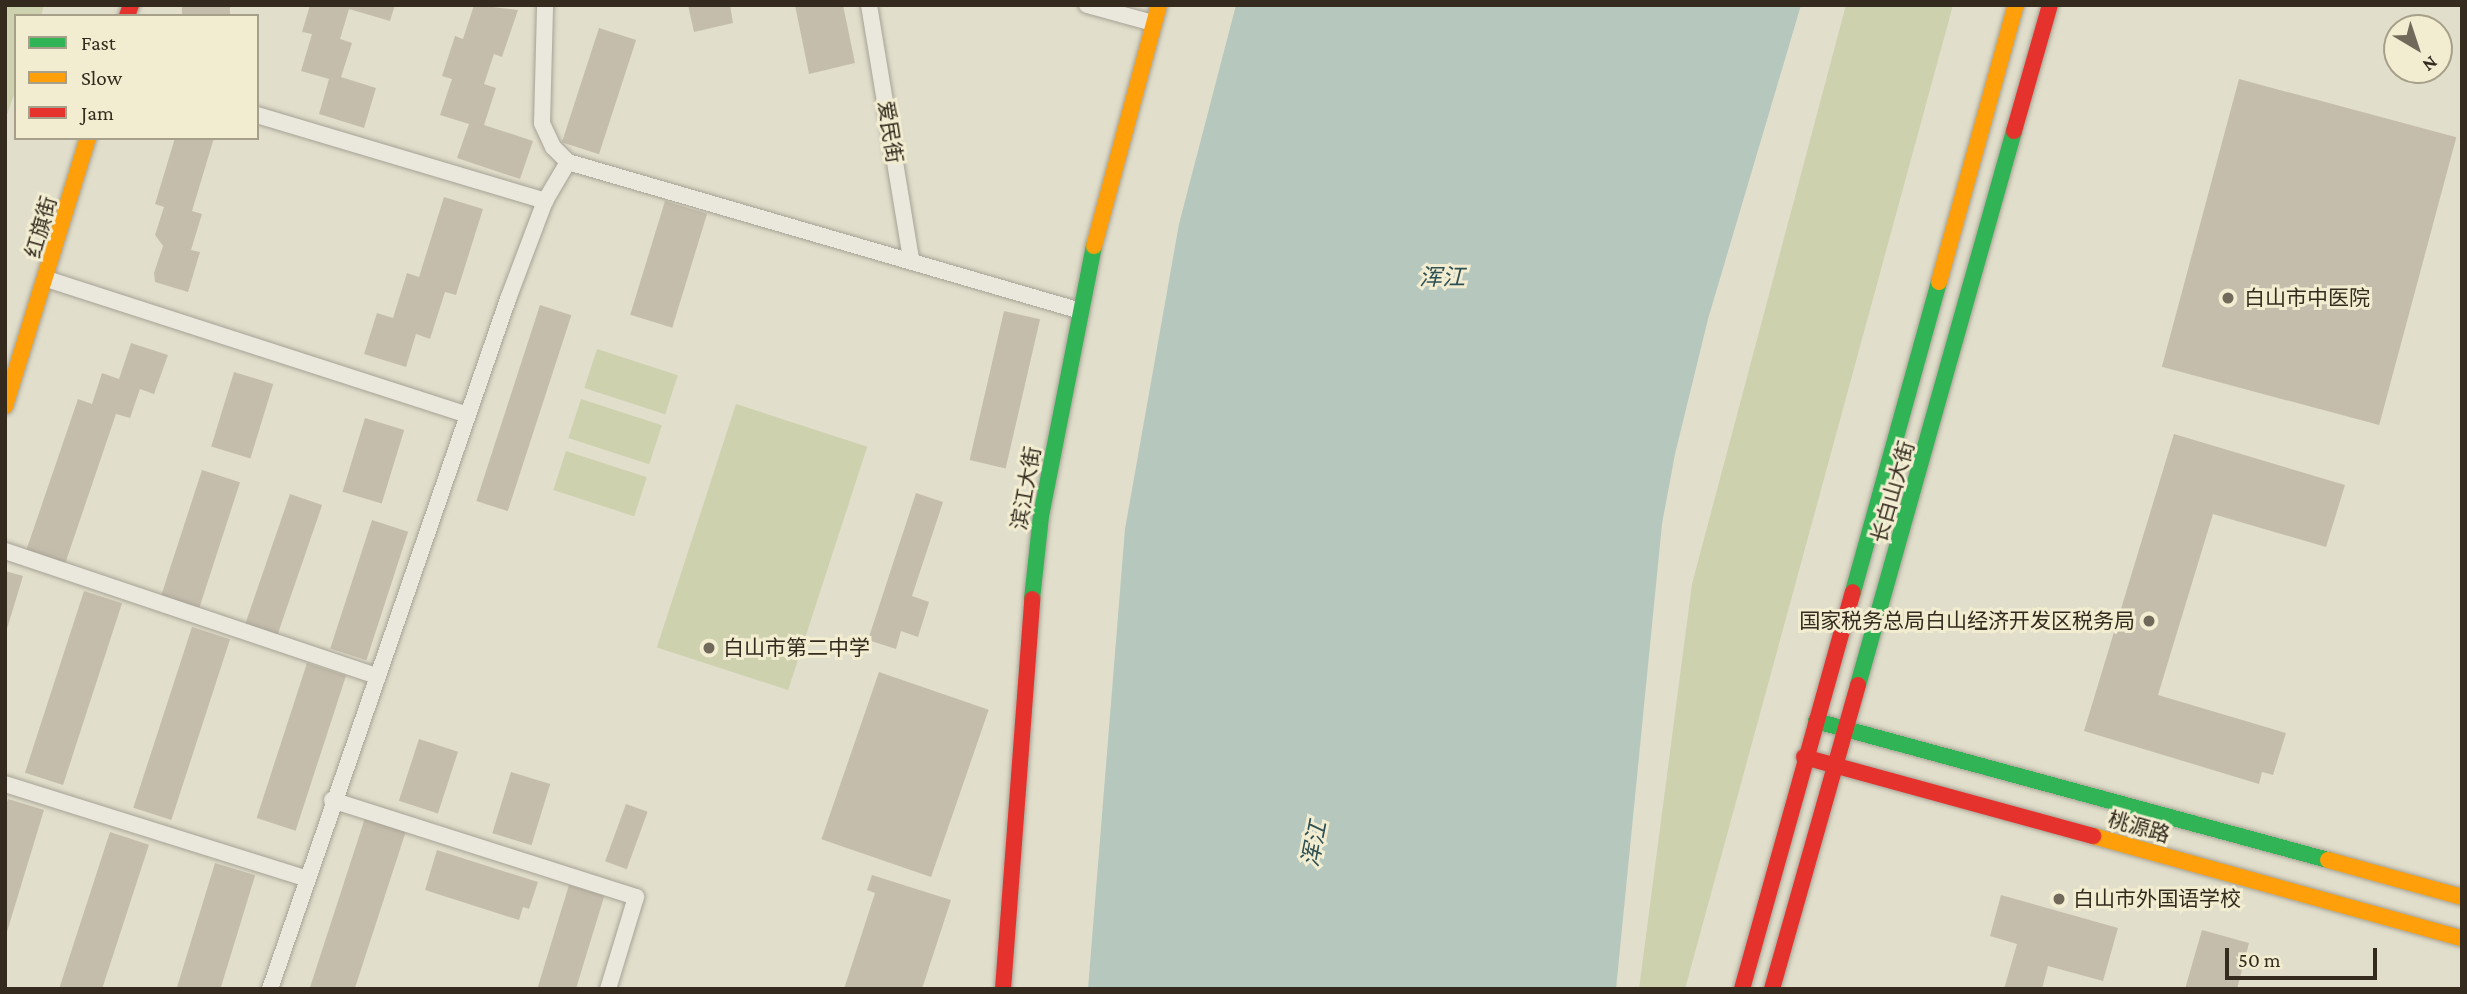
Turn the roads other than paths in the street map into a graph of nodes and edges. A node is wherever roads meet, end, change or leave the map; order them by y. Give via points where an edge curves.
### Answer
1 (545, 5) edge
2 (869, 5) edge
3 (1087, 5) edge
4 (1159, 5) edge
5 (2016, 5) edge
6 (2050, 5) edge
7 (1153, 23) junction
8 (259, 116) edge
9 (87, 140) edge
10 (568, 162) junction
11 (545, 201) junction
12 (911, 259) junction
13 (47, 279) junction
14 (1081, 311) junction
15 (5, 406) edge
16 (468, 415) junction
17 (5, 551) edge
18 (376, 676) junction
19 (1816, 721) junction
20 (1847, 728) junction
21 (1804, 757) junction
22 (1838, 765) junction
23 (5, 784) edge
24 (332, 800) junction
25 (305, 878) junction
26 (2462, 897) edge
27 (2462, 938) edge
28 (270, 989) edge
29 (608, 989) edge
30 (1003, 989) edge
31 (1742, 989) edge
32 (1772, 989) edge

1 - 10 street via 542,123 553,147
2 - 12 street, 爱民街
3 - 7 street
4 - 7 street, 滨江大街
5 - 19 street, 长白山大街
6 - 20 street, 长白山大街
7 - 14 street, 滨江大街 via 1096,233
8 - 11 street
9 - 13 street, 红旗街
10 - 11 street
10 - 12 street
11 - 16 street
12 - 14 street
13 - 15 street, 红旗街
13 - 16 street
14 - 30 street, 滨江大街 via 1041,516 1028,629
16 - 18 street
17 - 18 street
18 - 24 street
19 - 20 street, 桃源路
19 - 21 street, 长白山大街
20 - 22 street, 长白山大街
20 - 26 street, 桃源路
21 - 22 street, 桃源路
21 - 31 street, 长白山大街
22 - 27 street, 桃源路
22 - 32 street, 长白山大街
23 - 25 street
24 - 25 street
24 - 29 street via 636,897
25 - 28 street

